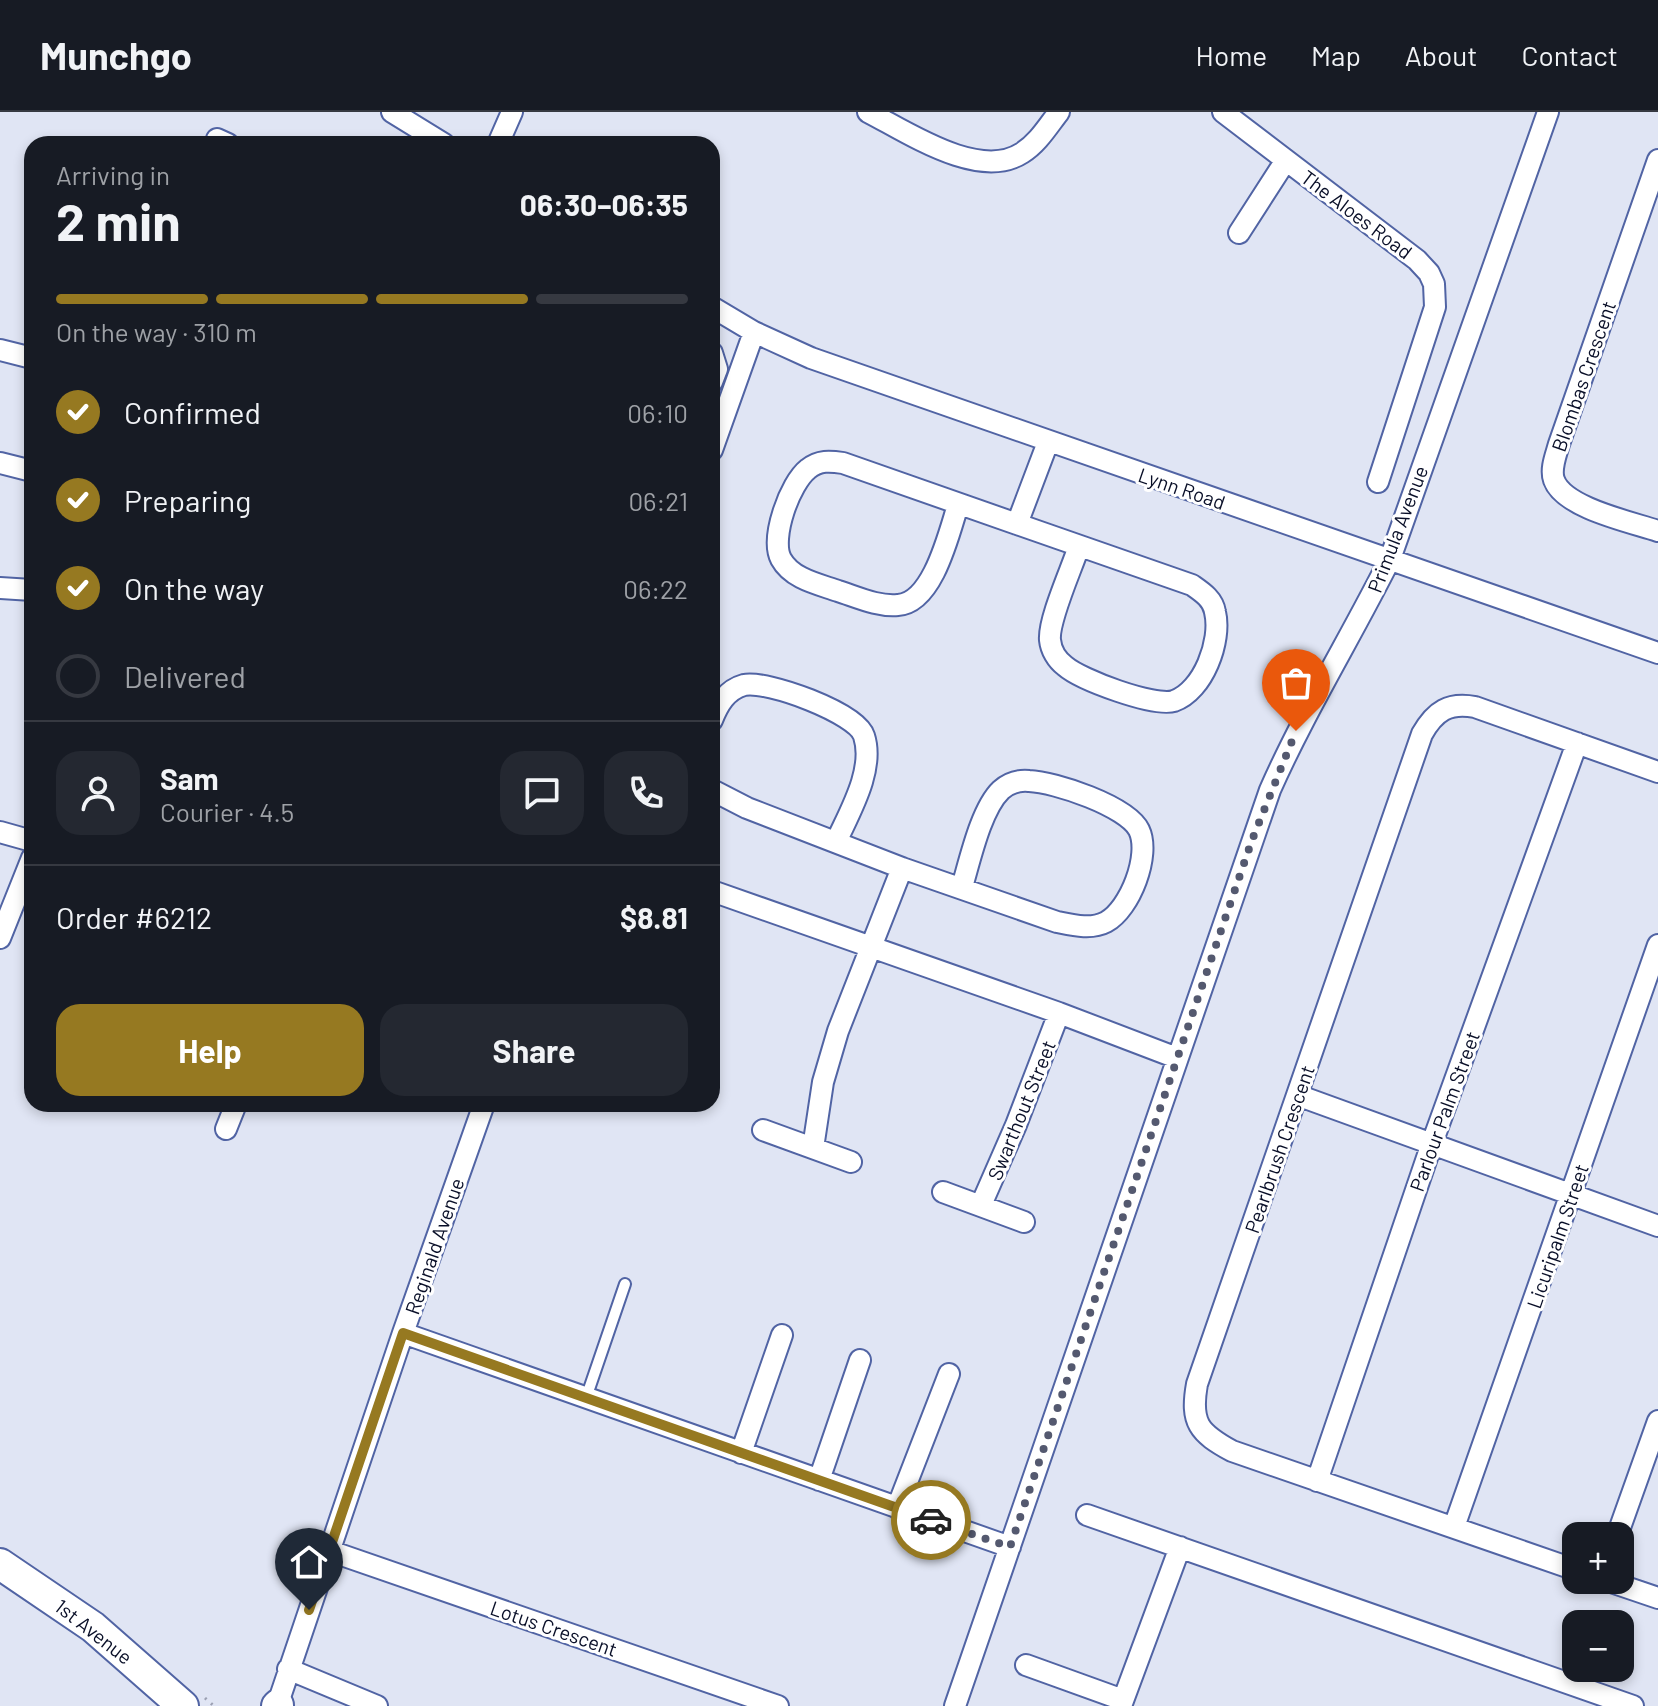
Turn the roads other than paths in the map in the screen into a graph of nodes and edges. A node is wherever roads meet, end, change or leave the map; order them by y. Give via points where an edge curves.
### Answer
1 (392, 112) edge
2 (512, 112) edge
3 (868, 112) edge
4 (1059, 112) edge
5 (1223, 112) edge
6 (1548, 112) edge
7 (428, 136) edge
8 (502, 136) edge
9 (1286, 160) junction
10 (1658, 160) edge
11 (1239, 233) dead end
12 (720, 312) edge
13 (754, 332) junction
14 (0, 350) edge
15 (24, 356) edge
16 (720, 428) edge
17 (1048, 442) junction
18 (0, 463) edge
19 (24, 469) edge
20 (1378, 482) dead end
21 (958, 505) junction
22 (1017, 524) junction
23 (1658, 531) edge
24 (1079, 546) junction
25 (1390, 559) junction
26 (0, 588) edge
27 (24, 590) edge
28 (1658, 653) edge
29 (720, 704) edge
30 (1577, 743) junction
31 (1658, 772) edge
32 (720, 794) edge
33 (0, 832) edge
34 (24, 839) edge
35 (836, 842) junction
36 (902, 868) junction
37 (24, 878) edge
38 (962, 887) junction
39 (720, 894) edge
40 (0, 938) edge
41 (1658, 945) edge
42 (870, 947) junction
43 (1059, 1013) junction
44 (1177, 1058) junction
45 (1297, 1095) junction
46 (233, 1112) edge
47 (481, 1112) edge
48 (226, 1129) dead end
49 (763, 1130) dead end
50 (1431, 1146) junction
51 (813, 1148) junction
52 (851, 1162) dead end
53 (943, 1192) dead end
54 (1572, 1195) junction
55 (981, 1205) junction
56 (1024, 1222) dead end
57 (1658, 1226) edge
58 (625, 1284) dead end
59 (403, 1333) junction
60 (782, 1335) dead end
61 (860, 1360) dead end
62 (949, 1374) dead end
63 (586, 1398) junction
64 (1658, 1421) edge
65 (741, 1453) junction
66 (819, 1480) junction
67 (1317, 1481) junction
68 (897, 1508) junction
69 (1087, 1515) dead end
70 (1622, 1522) edge
71 (1454, 1527) junction
72 (1010, 1547) junction
73 (1180, 1547) junction
74 (330, 1551) junction
75 (0, 1564) edge
76 (1562, 1565) edge
77 (1634, 1590) edge
78 (1658, 1598) edge
79 (1026, 1665) dead end
80 (288, 1669) junction
81 (1600, 1701) edge
82 (1122, 1703) edge
83 (183, 1706) edge
84 (277, 1706) edge
85 (377, 1706) edge
86 (778, 1706) edge
87 (955, 1706) edge
88 (1633, 1706) edge

1 - 7 street
2 - 8 street
3 - 4 street via 952,154 991,162 1022,153
5 - 9 street, The Aloes Road
6 - 25 street, Primula Avenue
9 - 11 street
9 - 20 street, The Aloes Road via 1417,260 1434,284 1427,338
10 - 23 street, Blombas Crescent via 1559,444 1553,475 1571,500
12 - 13 street, Lynn Road
13 - 16 street
13 - 17 street, Lynn Road via 811,358
14 - 15 street
17 - 22 street
17 - 25 street, Lynn Road
18 - 19 street
21 - 21 street via 930,579 914,599 899,605 875,603 802,578 778,552 778,530 795,486 818,463 843,463
21 - 22 street
22 - 24 street
24 - 24 street via 1205,594 1215,611 1215,636 1210,659 1192,691 1159,703 1095,681 1057,659 1050,630
25 - 28 street, Lynn Road
25 - 44 street, Primula Avenue via 1296,731 1270,790
26 - 27 street
29 - 35 street via 733,689 760,685 844,715 860,727 866,763
30 - 31 street, Pearlbrush Crescent
30 - 45 street, Pearlbrush Crescent via 1465,705 1445,708 1430,721
30 - 50 street, Parlour Palm Street
32 - 35 street
33 - 34 street
35 - 36 street
36 - 38 street
36 - 42 street
37 - 40 street
38 - 38 street via 1057,922 1094,926 1126,901 1141,863 1142,839 1138,827 1119,811 1043,782 1018,781 992,800
39 - 42 street, Swarthout Street
41 - 54 street, Licuripalm Street
42 - 43 street, Swarthout Street
42 - 51 street via 830,1057
43 - 44 street, Swarthout Street
43 - 55 street, Swarthout Street
44 - 72 street, Primula Avenue
45 - 50 street
45 - 67 street, Pearlbrush Crescent via 1197,1384 1195,1415 1200,1430 1232,1451
46 - 48 street
47 - 59 street, Reginald Avenue
49 - 51 street
50 - 54 street
50 - 67 street, Parlour Palm Street
51 - 52 street
53 - 55 street, Swarthout Street
54 - 57 street
54 - 71 street, Licuripalm Street
55 - 56 street, Swarthout Street
58 - 63 lane
59 - 63 street
59 - 74 street, Reginald Avenue
60 - 65 street
61 - 66 street
62 - 68 street
63 - 65 street
64 - 70 street
65 - 66 street
66 - 68 street
67 - 71 street, Pearlbrush Crescent
68 - 72 street
69 - 73 street
71 - 76 street, Pearlbrush Crescent
72 - 87 street, Primula Avenue
73 - 81 street
73 - 82 street
74 - 80 street, Reginald Avenue
74 - 86 street, Lotus Crescent
75 - 83 street, 1st Avenue via 93,1627
77 - 78 street
79 - 82 street
80 - 84 street, Reginald Avenue
80 - 85 street
81 - 88 street

